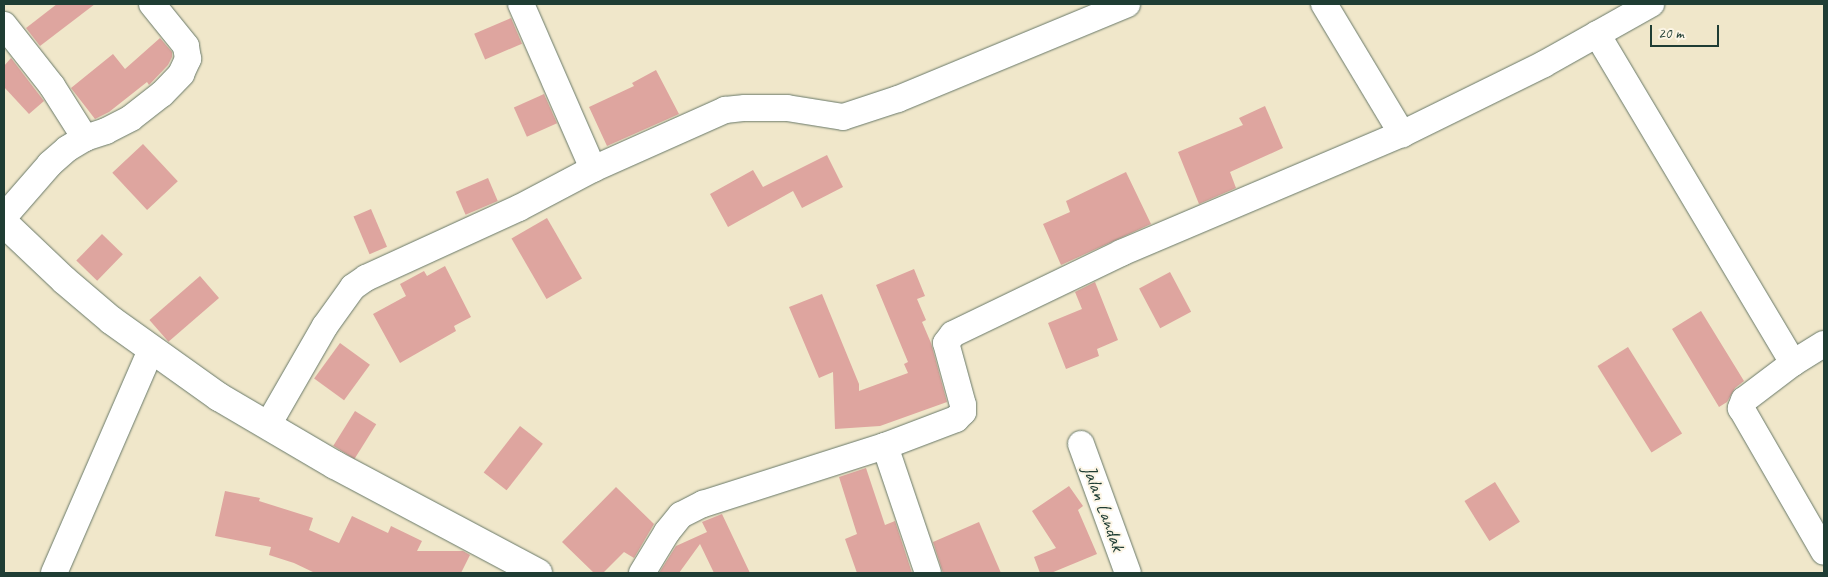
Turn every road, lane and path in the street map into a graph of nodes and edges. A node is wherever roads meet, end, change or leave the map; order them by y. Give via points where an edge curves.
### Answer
1 (152, 4) edge
2 (521, 4) edge
3 (1127, 4) edge
4 (1324, 4) edge
5 (1651, 4) edge
6 (4, 25) edge
7 (1597, 34) junction
8 (1402, 134) junction
9 (85, 138) junction
10 (593, 168) junction
11 (4, 217) edge
12 (4, 224) edge
13 (1824, 344) edge
14 (151, 350) junction
15 (1793, 363) junction
16 (268, 425) junction
17 (1081, 444) dead end
18 (886, 446) junction
19 (1824, 552) edge
20 (54, 573) edge
21 (538, 573) edge
22 (642, 573) edge
23 (928, 573) edge
24 (1128, 573) edge

1 - 9 street via 186,46 188,59 181,74 131,118
2 - 10 street
3 - 10 street via 868,110 843,117 787,108 725,110
4 - 8 street
5 - 7 street
6 - 9 street via 52,86
7 - 8 street
7 - 15 street
8 - 18 street via 1122,253 953,334 946,343 963,412 956,419
9 - 11 street via 50,164
10 - 16 street via 519,208 366,278 353,287 325,326
12 - 14 street via 64,280
13 - 15 street
14 - 16 street via 219,397
14 - 20 street
15 - 19 street via 1744,400 1741,408
16 - 21 street via 335,465
17 - 24 street, Jalan Landak
18 - 22 street via 703,504 681,515
18 - 23 street

